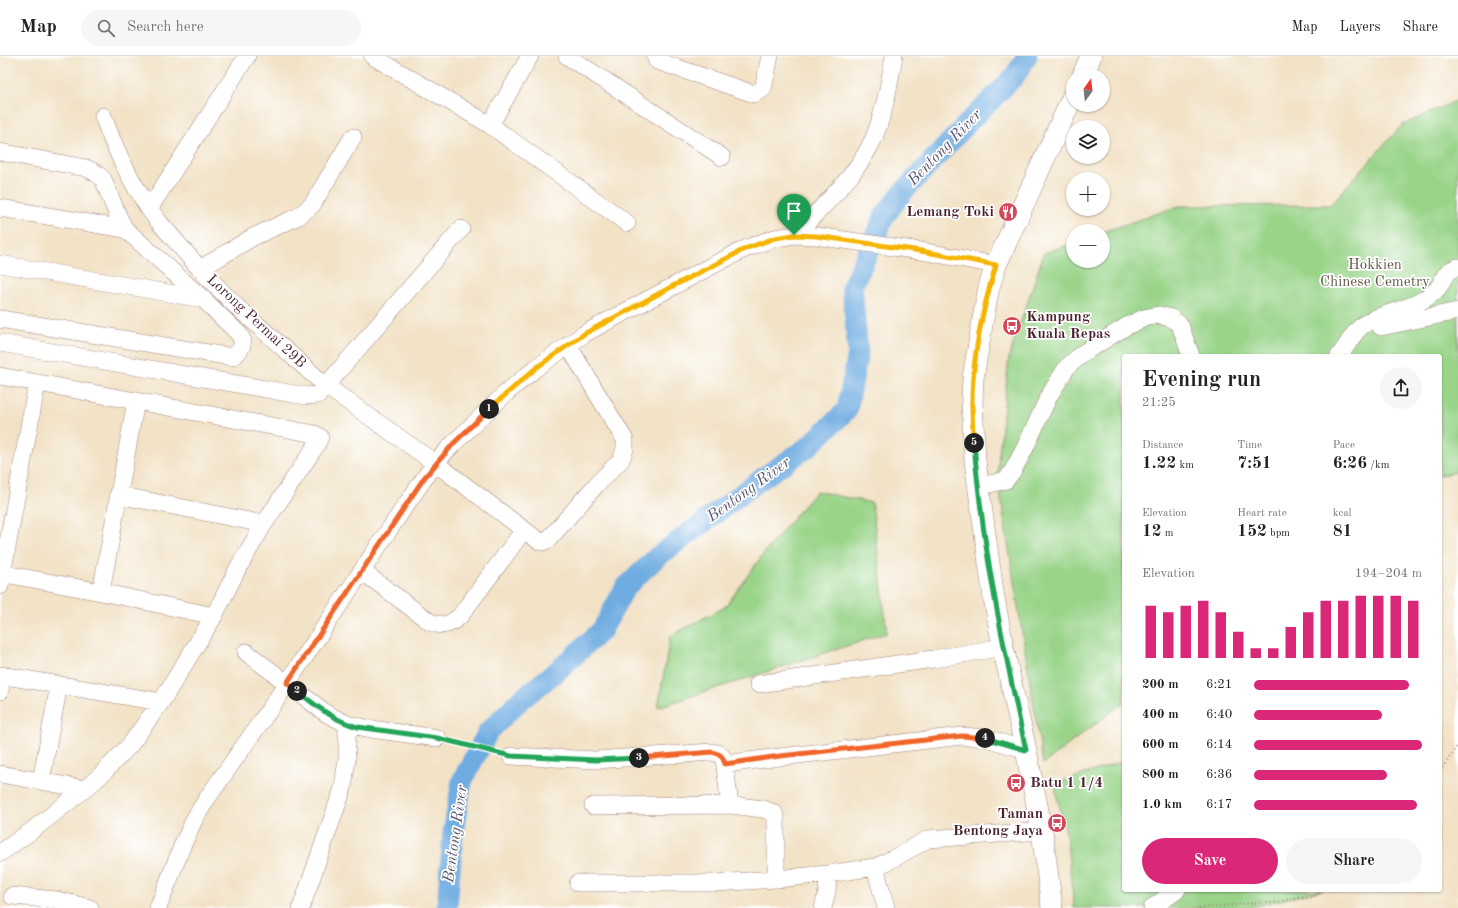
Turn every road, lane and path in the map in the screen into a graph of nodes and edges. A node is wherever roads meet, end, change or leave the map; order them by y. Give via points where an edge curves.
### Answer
1 (247, 56) edge
2 (372, 56) edge
3 (530, 56) edge
4 (567, 56) edge
5 (655, 56) edge
6 (770, 56) edge
7 (894, 56) edge
8 (1092, 56) edge
9 (1086, 68) edge
10 (1066, 111) edge
11 (103, 116) dead end
12 (490, 125) junction
13 (353, 137) dead end
14 (0, 152) edge
15 (722, 157) dead end
16 (0, 208) edge
17 (149, 209) junction
18 (627, 223) dead end
19 (125, 229) junction
20 (461, 229) dead end
21 (794, 235) junction
22 (0, 264) edge
23 (996, 265) junction
24 (1458, 267) edge
25 (200, 270) junction
26 (203, 299) junction
27 (1458, 311) edge
28 (0, 319) edge
29 (1355, 332) junction
30 (0, 343) edge
31 (568, 345) junction
32 (1190, 354) edge
33 (1340, 354) edge
34 (0, 376) edge
35 (37, 383) junction
36 (326, 386) junction
37 (136, 401) junction
38 (435, 463) junction
39 (978, 487) junction
40 (118, 495) junction
41 (264, 524) junction
42 (524, 530) junction
43 (362, 571) junction
44 (1, 578) edge
45 (101, 592) junction
46 (214, 616) junction
47 (1003, 647) junction
48 (246, 652) dead end
49 (1, 680) edge
50 (287, 683) junction
51 (758, 684) dead end
52 (59, 685) junction
53 (161, 702) junction
54 (347, 724) junction
55 (437, 738) joint
56 (1458, 745) edge
57 (1026, 750) junction
58 (511, 756) joint
59 (725, 764) junction
60 (1442, 767) edge
61 (0, 774) edge
62 (41, 781) junction
63 (85, 789) junction
64 (730, 805) junction
65 (593, 806) dead end
66 (1042, 831) junction
67 (0, 853) edge
68 (875, 867) junction
69 (828, 874) junction
70 (776, 879) junction
71 (578, 883) dead end
72 (1174, 892) edge
73 (1319, 892) edge
74 (12, 896) dead end
75 (90, 908) edge
76 (158, 908) edge
77 (302, 908) edge
78 (823, 908) edge
79 (886, 908) edge
80 (1052, 908) edge
81 (1152, 908) edge
82 (1199, 908) edge

1 - 17 street
2 - 12 street
3 - 12 street
4 - 15 street
5 - 6 street via 657,61 754,94 763,89
7 - 21 street via 878,129 866,152 844,182
8 - 9 main road
10 - 23 main road
11 - 17 street via 118,156
12 - 18 street
13 - 25 street, Lorong Permai 29B via 307,210 236,246
14 - 19 street via 91,170 102,179
16 - 19 street
17 - 25 street
19 - 26 street
20 - 36 street
21 - 23 street via 921,251
21 - 31 street via 765,241 723,260
22 - 26 street
23 - 39 main road via 973,378 972,400
24 - 29 street via 1446,273 1438,288 1424,299 1407,309 1376,318
25 - 36 street, Lorong Permai 29B via 242,312
26 - 28 street via 242,338 242,346 232,357
27 - 29 street
29 - 33 street
30 - 36 street via 306,396 318,395
31 - 38 street via 505,394
31 - 42 street, Lorong Permai 29B via 625,440 624,454 616,466 546,541 539,541
32 - 39 street via 1180,325 1171,318 1159,315 1144,318 1121,329 1083,353 1067,367 1049,396 1025,448 1006,480
34 - 35 street
35 - 37 street
35 - 44 street
36 - 38 street, Lorong Permai 29B
37 - 40 street
37 - 41 street via 319,436 317,444
38 - 42 street, Lorong Permai 29B
38 - 43 street
39 - 47 main road
40 - 41 street
40 - 45 street
41 - 46 street
42 - 43 street via 460,616 449,625 430,622
43 - 50 street
44 - 45 street
45 - 46 street
46 - 53 street
47 - 51 street
47 - 57 main road
48 - 50 street
49 - 52 street
50 - 54 street via 327,714
50 - 76 street via 195,818
52 - 53 street
52 - 62 street
53 - 63 street via 130,745
54 - 55 street
54 - 77 street via 347,759 342,788
55 - 58 path
56 - 60 path
57 - 59 street via 986,738 962,736
57 - 66 main road
58 - 59 street via 596,760 712,752 720,754
59 - 64 street
61 - 62 street
62 - 63 street
63 - 67 street
64 - 65 street
64 - 70 street via 756,807 774,813
66 - 68 street via 928,839
66 - 80 main road
68 - 69 street
68 - 79 street
69 - 70 street
69 - 78 street
70 - 71 street via 716,883
72 - 81 street
73 - 82 path via 1312,896 1270,903
74 - 75 street via 57,900

